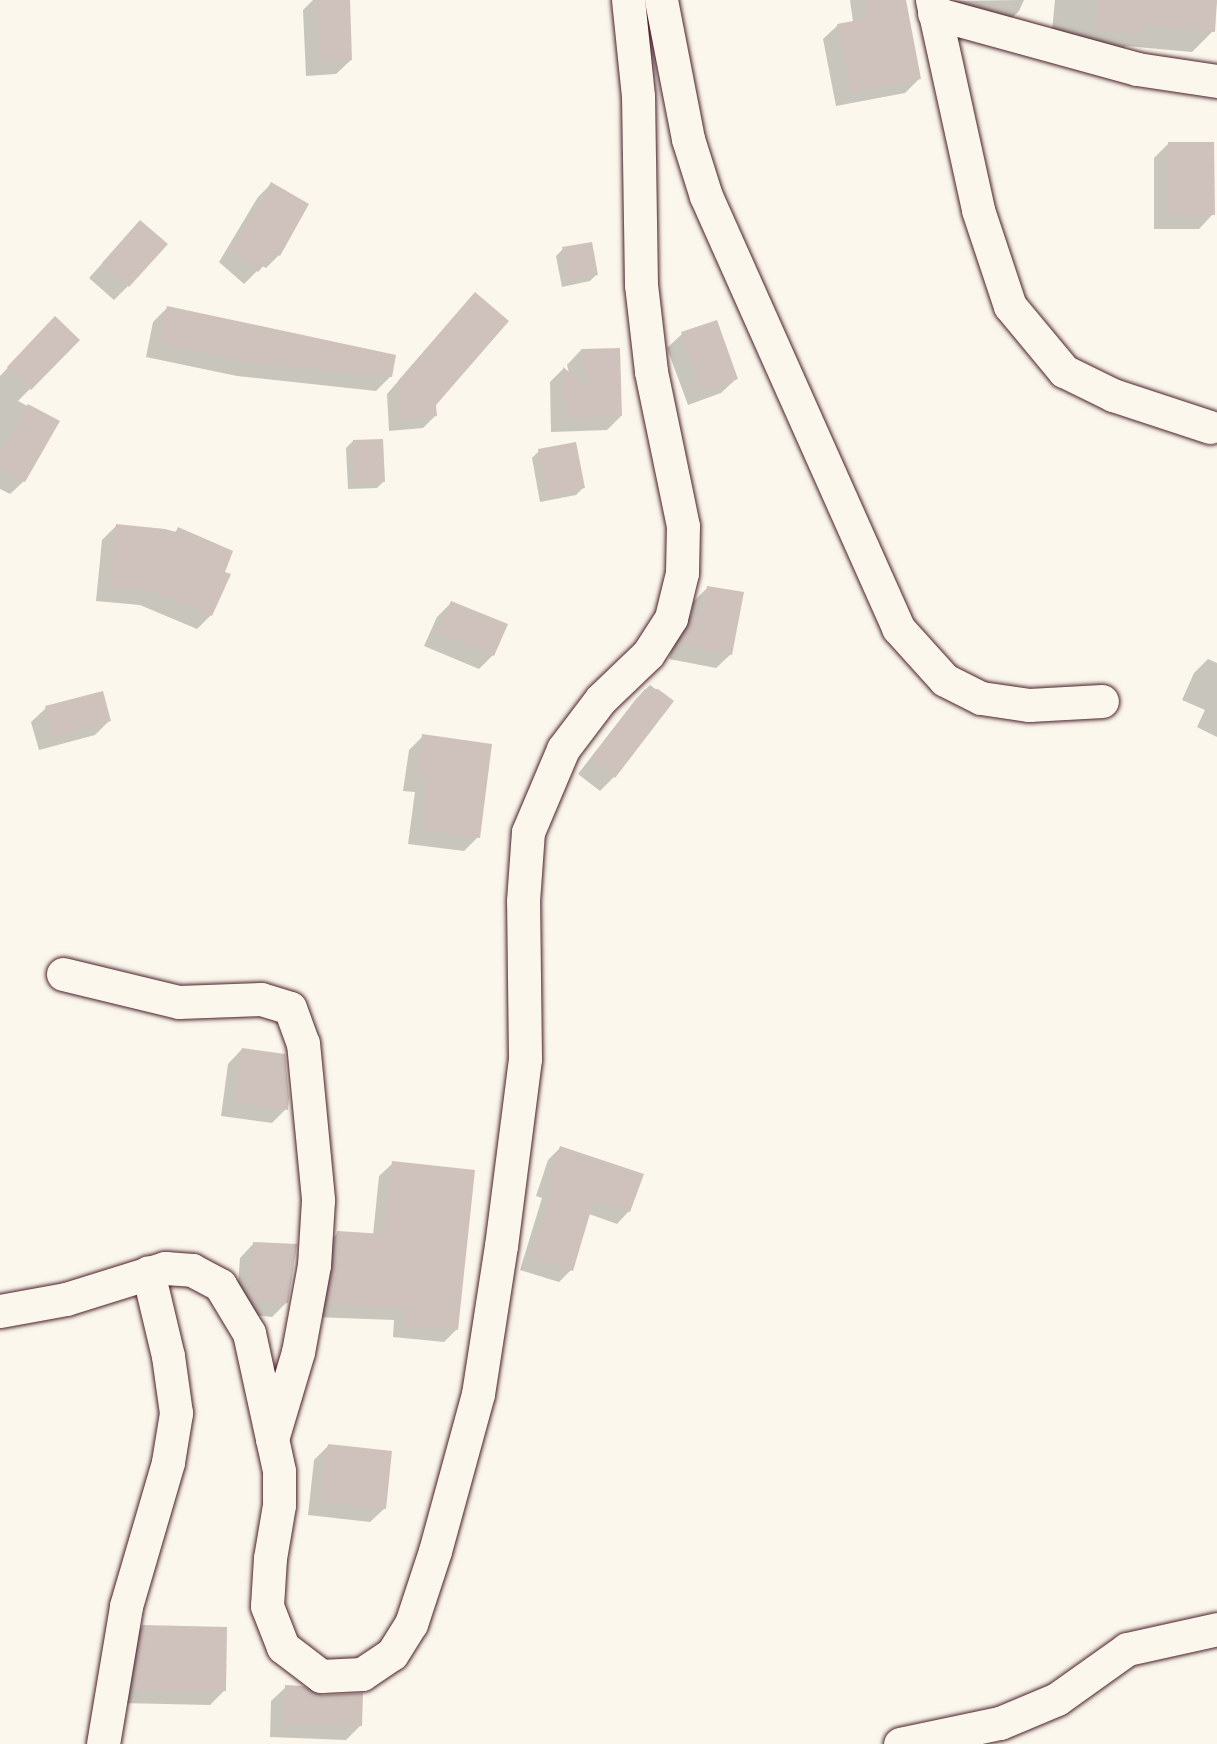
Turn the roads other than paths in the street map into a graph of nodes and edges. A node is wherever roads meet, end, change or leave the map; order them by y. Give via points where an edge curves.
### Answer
1 (628, 0) edge
2 (661, 0) edge
3 (933, 6) edge
4 (1217, 81) edge
5 (1210, 426) dead end
6 (1102, 701) dead end
7 (63, 974) dead end
8 (148, 1272) junction
9 (0, 1311) edge
10 (272, 1439) junction
11 (1217, 1629) edge
12 (103, 1744) edge
13 (900, 1744) edge

1 - 10 street via 638,96 641,285 651,371 683,526 682,573 671,618 648,654 601,699 563,749 528,832 523,901 525,1059 477,1394 411,1624 392,1654 362,1674 321,1676 283,1647 267,1606 279,1505 279,1471
2 - 6 street via 688,139 706,196 898,628 945,680 981,698 1029,705
3 - 4 street via 1137,69
3 - 5 street via 978,210 1010,306 1064,371 1113,395
7 - 10 street via 179,1002 261,999 290,1008 303,1043 318,1200 314,1265 298,1352
8 - 9 street via 66,1299
8 - 10 street via 165,1268 192,1270 220,1285 249,1333
8 - 12 street via 168,1356 176,1413 168,1462 126,1606
11 - 13 street via 1127,1649 1058,1699 1000,1722

